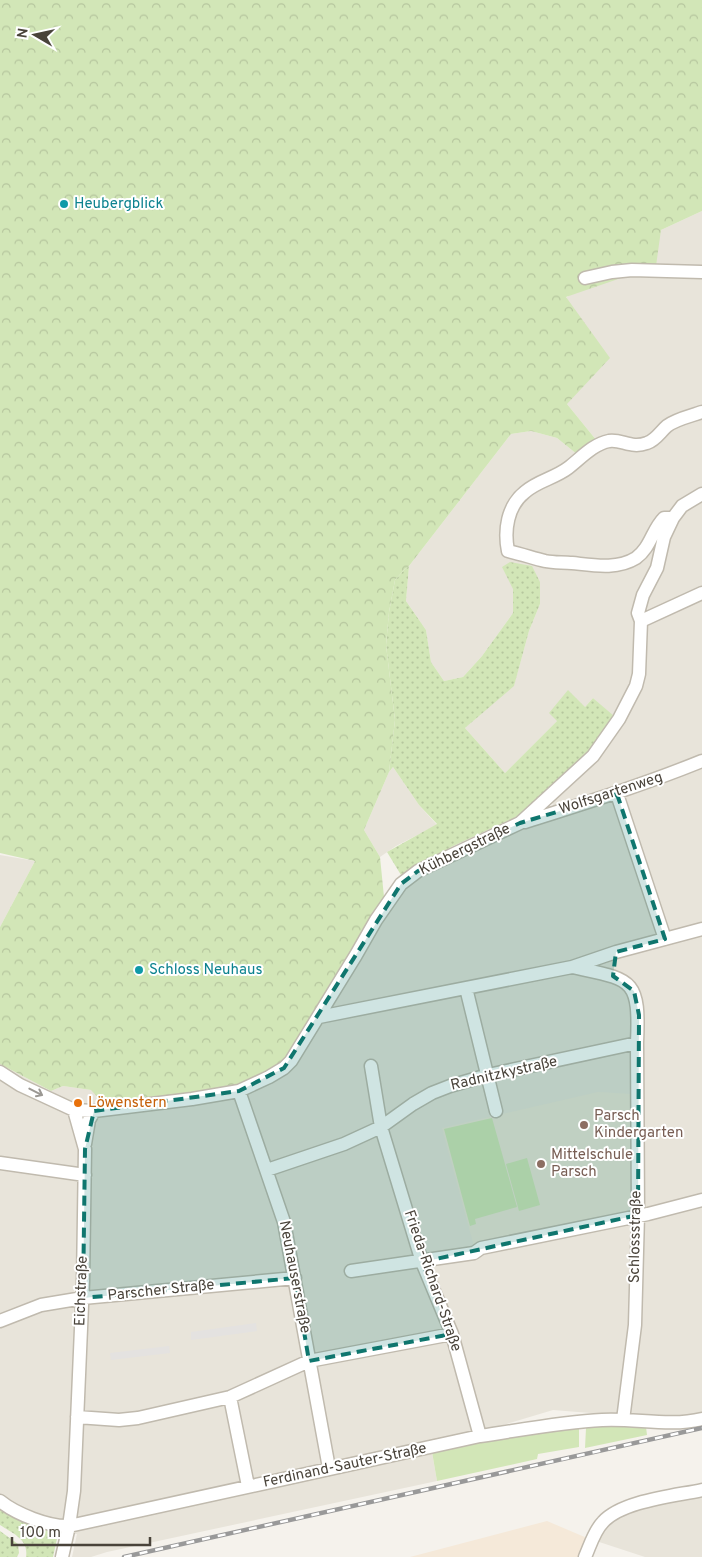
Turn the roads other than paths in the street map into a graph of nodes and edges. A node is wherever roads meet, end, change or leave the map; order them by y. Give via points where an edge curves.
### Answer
1 (702, 272) edge
2 (585, 278) dead end
3 (702, 412) edge
4 (702, 494) edge
5 (673, 518) junction
6 (702, 593) edge
7 (641, 621) junction
8 (702, 761) edge
9 (617, 794) junction
10 (520, 823) junction
11 (702, 929) edge
12 (664, 939) junction
13 (616, 952) junction
14 (572, 966) junction
15 (613, 976) junction
16 (466, 988) junction
17 (319, 1017) junction
18 (637, 1043) junction
19 (371, 1066) dead end
20 (0, 1072) edge
21 (488, 1075) junction
22 (239, 1091) junction
23 (74, 1110) junction
24 (94, 1111) junction
25 (496, 1111) dead end
26 (381, 1127) junction
27 (85, 1148) junction
28 (0, 1163) edge
29 (267, 1170) junction
30 (85, 1175) junction
31 (702, 1200) edge
32 (638, 1215) junction
33 (422, 1262) junction
34 (351, 1271) dead end
35 (295, 1278) junction
36 (83, 1298) junction
37 (0, 1321) edge
38 (452, 1334) junction
39 (309, 1361) junction
40 (230, 1397) junction
41 (76, 1417) junction
42 (702, 1419) edge
43 (623, 1420) junction
44 (480, 1436) junction
45 (329, 1468) junction
46 (248, 1486) junction
47 (702, 1490) edge
48 (0, 1501) edge
49 (69, 1526) junction
50 (62, 1556) edge
51 (585, 1557) edge

1 - 2 street via 632,270
3 - 5 street via 668,425 652,441 644,444 602,443 557,476 524,492 509,516 506,542 508,552 548,561 612,566 635,558 652,539 660,521
4 - 5 street, Kühbergstraße via 682,506
5 - 7 street, Kühbergstraße via 664,537 657,568 640,604 638,613
6 - 7 street
7 - 10 street, Kühbergstraße via 639,674 620,719 593,756
8 - 9 street, Wolfsgartenweg
9 - 10 street, Wolfsgartenweg
9 - 12 street
10 - 17 street, Kühbergstraße via 418,871 401,884
11 - 12 street
12 - 13 street
13 - 14 street
13 - 15 street
14 - 15 street, Schlossstraße
14 - 16 street, Schlossstraße
15 - 18 street, Schlossstraße via 626,982 634,991 638,1015
16 - 17 street, Schlossstraße
16 - 21 street
17 - 22 street, Kühbergstraße via 284,1068
18 - 21 street, Radnitzkystraße
18 - 32 street, Schlossstraße
19 - 26 street
20 -> 23 street
21 - 25 street
21 - 26 street, Radnitzkystraße via 432,1093
22 - 24 street, Kühbergstraße
22 - 29 street, Neuhauserstraße
23 - 24 street, Kühbergstraße
23 - 27 street, Eichstraße
24 - 27 street via 89,1120
26 - 29 street, Radnitzkystraße via 344,1144
26 - 33 street, Frieda-Richard-Straße
27 - 30 street, Eichstraße
28 - 30 street
29 - 35 street, Neuhauserstraße via 284,1222
30 - 36 street, Eichstraße
31 - 32 street
32 - 33 street
32 - 43 street, Schlossstraße via 635,1325
33 - 34 street
33 - 38 street, Frieda-Richard-Straße
35 - 36 street, Parscher Straße
35 - 39 street, Neuhauserstraße
36 - 37 street, Parscher Straße via 41,1305
36 - 41 street, Eichstraße
38 - 39 street
38 - 44 street, Frieda-Richard-Straße
39 - 40 street
39 - 45 street, Neuhauserstraße
40 - 41 street via 138,1418
40 - 46 street
41 - 49 street, Eichstraße via 74,1491
42 - 43 street, Ferdinand-Sauter-Straße via 667,1423
43 - 44 street, Ferdinand-Sauter-Straße via 581,1422
44 - 45 street, Ferdinand-Sauter-Straße
45 - 46 street, Ferdinand-Sauter-Straße
46 - 49 street, Ferdinand-Sauter-Straße
47 - 51 street via 634,1504 618,1511 602,1523
48 - 49 street via 8,1508 29,1516
49 - 50 street, Eichstraße

